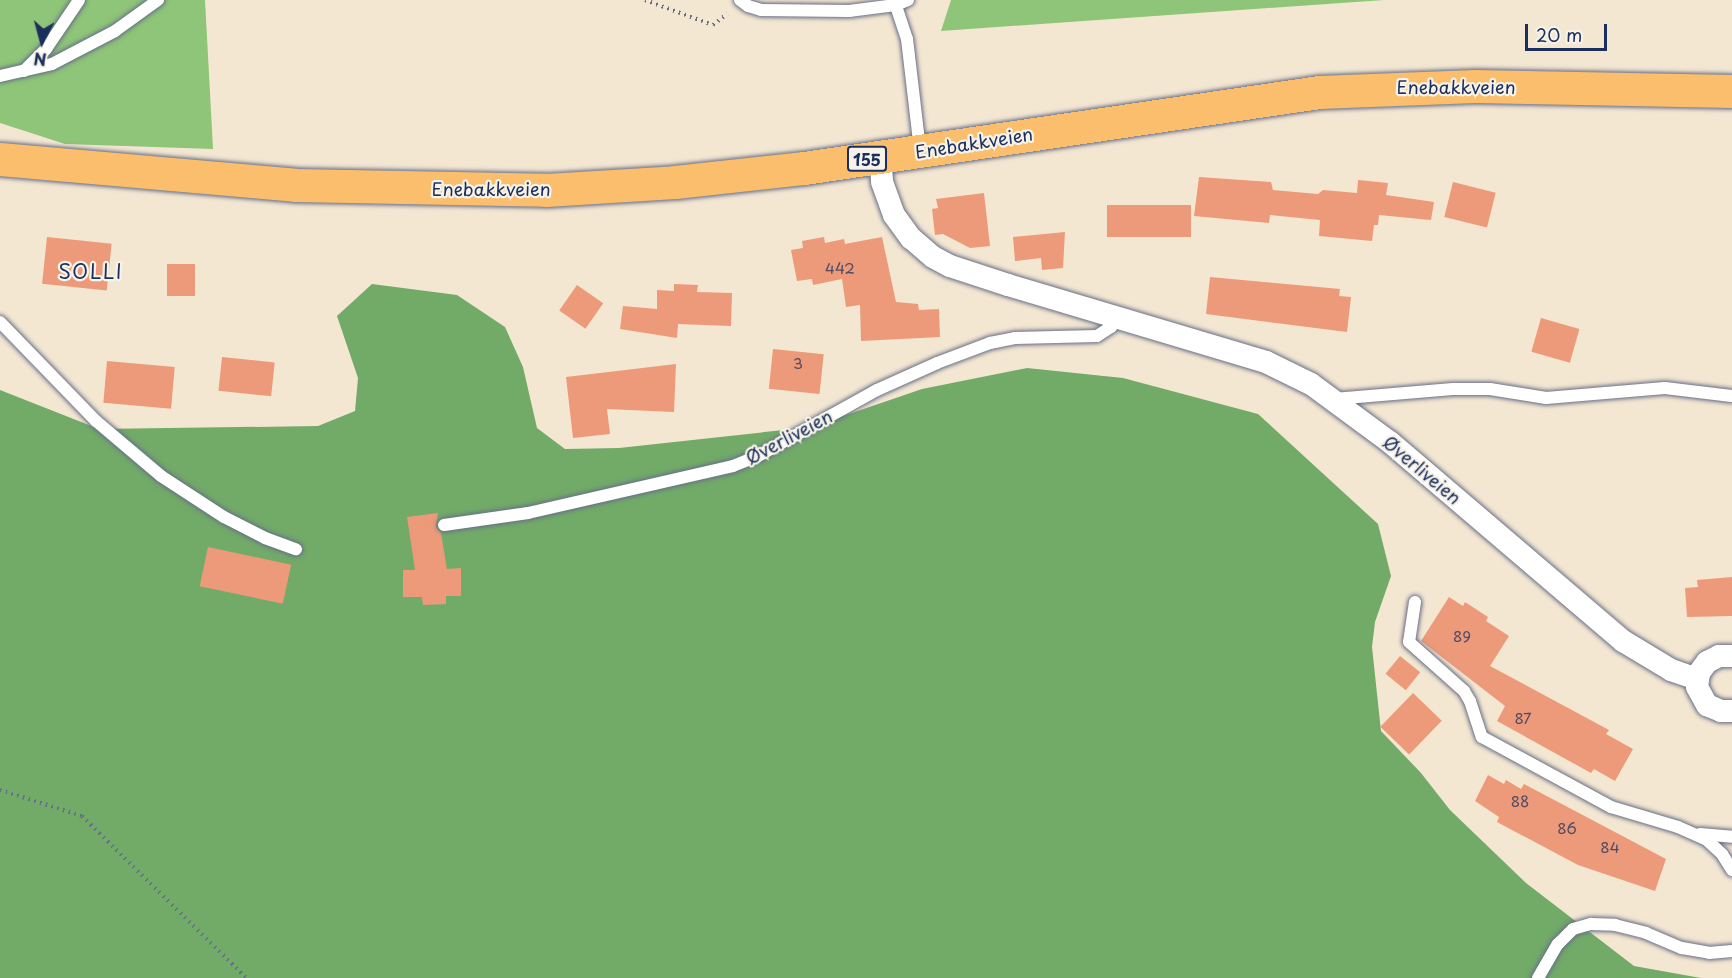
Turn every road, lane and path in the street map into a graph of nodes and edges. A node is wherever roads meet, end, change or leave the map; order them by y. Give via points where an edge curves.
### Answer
1 (79, 0) edge
2 (158, 0) edge
3 (645, 0) edge
4 (908, 0) edge
5 (741, 2) edge
6 (895, 3) edge
7 (23, 72) junction
8 (0, 76) edge
9 (1732, 91) edge
10 (920, 152) junction
11 (880, 158) junction
12 (0, 159) edge
13 (1115, 317) junction
14 (0, 322) edge
15 (1732, 396) edge
16 (1333, 399) junction
17 (444, 525) dead end
18 (296, 549) dead end
19 (1415, 602) dead end
20 (1732, 656) edge
21 (1697, 679) junction
22 (1732, 711) edge
23 (0, 790) edge
24 (1695, 833) junction
25 (1732, 837) edge
26 (1732, 870) edge
27 (1732, 951) edge
28 (246, 978) edge
29 (1538, 978) edge

1 - 7 lane via 46,50
2 - 7 lane via 115,31 52,64
3 - 5 path via 712,25
4 - 6 lane
5 - 6 lane via 761,10 849,11
6 - 10 lane via 907,39
7 - 8 lane
9 - 10 main road, Enebakkveien / 155 via 1476,86 1319,92
10 - 11 main road, Enebakkveien / 155
11 - 12 main road, Enebakkveien / 155 via 675,182 546,190 296,184
11 - 13 street, Øverliveien via 882,182 894,215 911,238 933,257 950,266
13 - 16 street, Øverliveien via 1266,362
13 - 17 lane, Øverliveien via 1111,327 1097,336 1009,339 937,363 733,466 528,513
14 - 18 lane via 96,421 161,476 224,517
15 - 16 lane via 1633,388 1546,398 1490,389 1453,389
16 - 21 street, Øverliveien via 1391,443 1623,640 1671,670
19 - 24 lane via 1409,642 1464,692 1482,737 1611,807
20 - 21 street via 1713,658 1702,666
21 - 22 street via 1699,694 1707,705
23 - 28 path via 82,816
24 - 25 lane
24 - 26 lane via 1714,846
27 - 29 lane via 1709,953 1682,948 1635,930 1591,924 1574,929 1558,944

